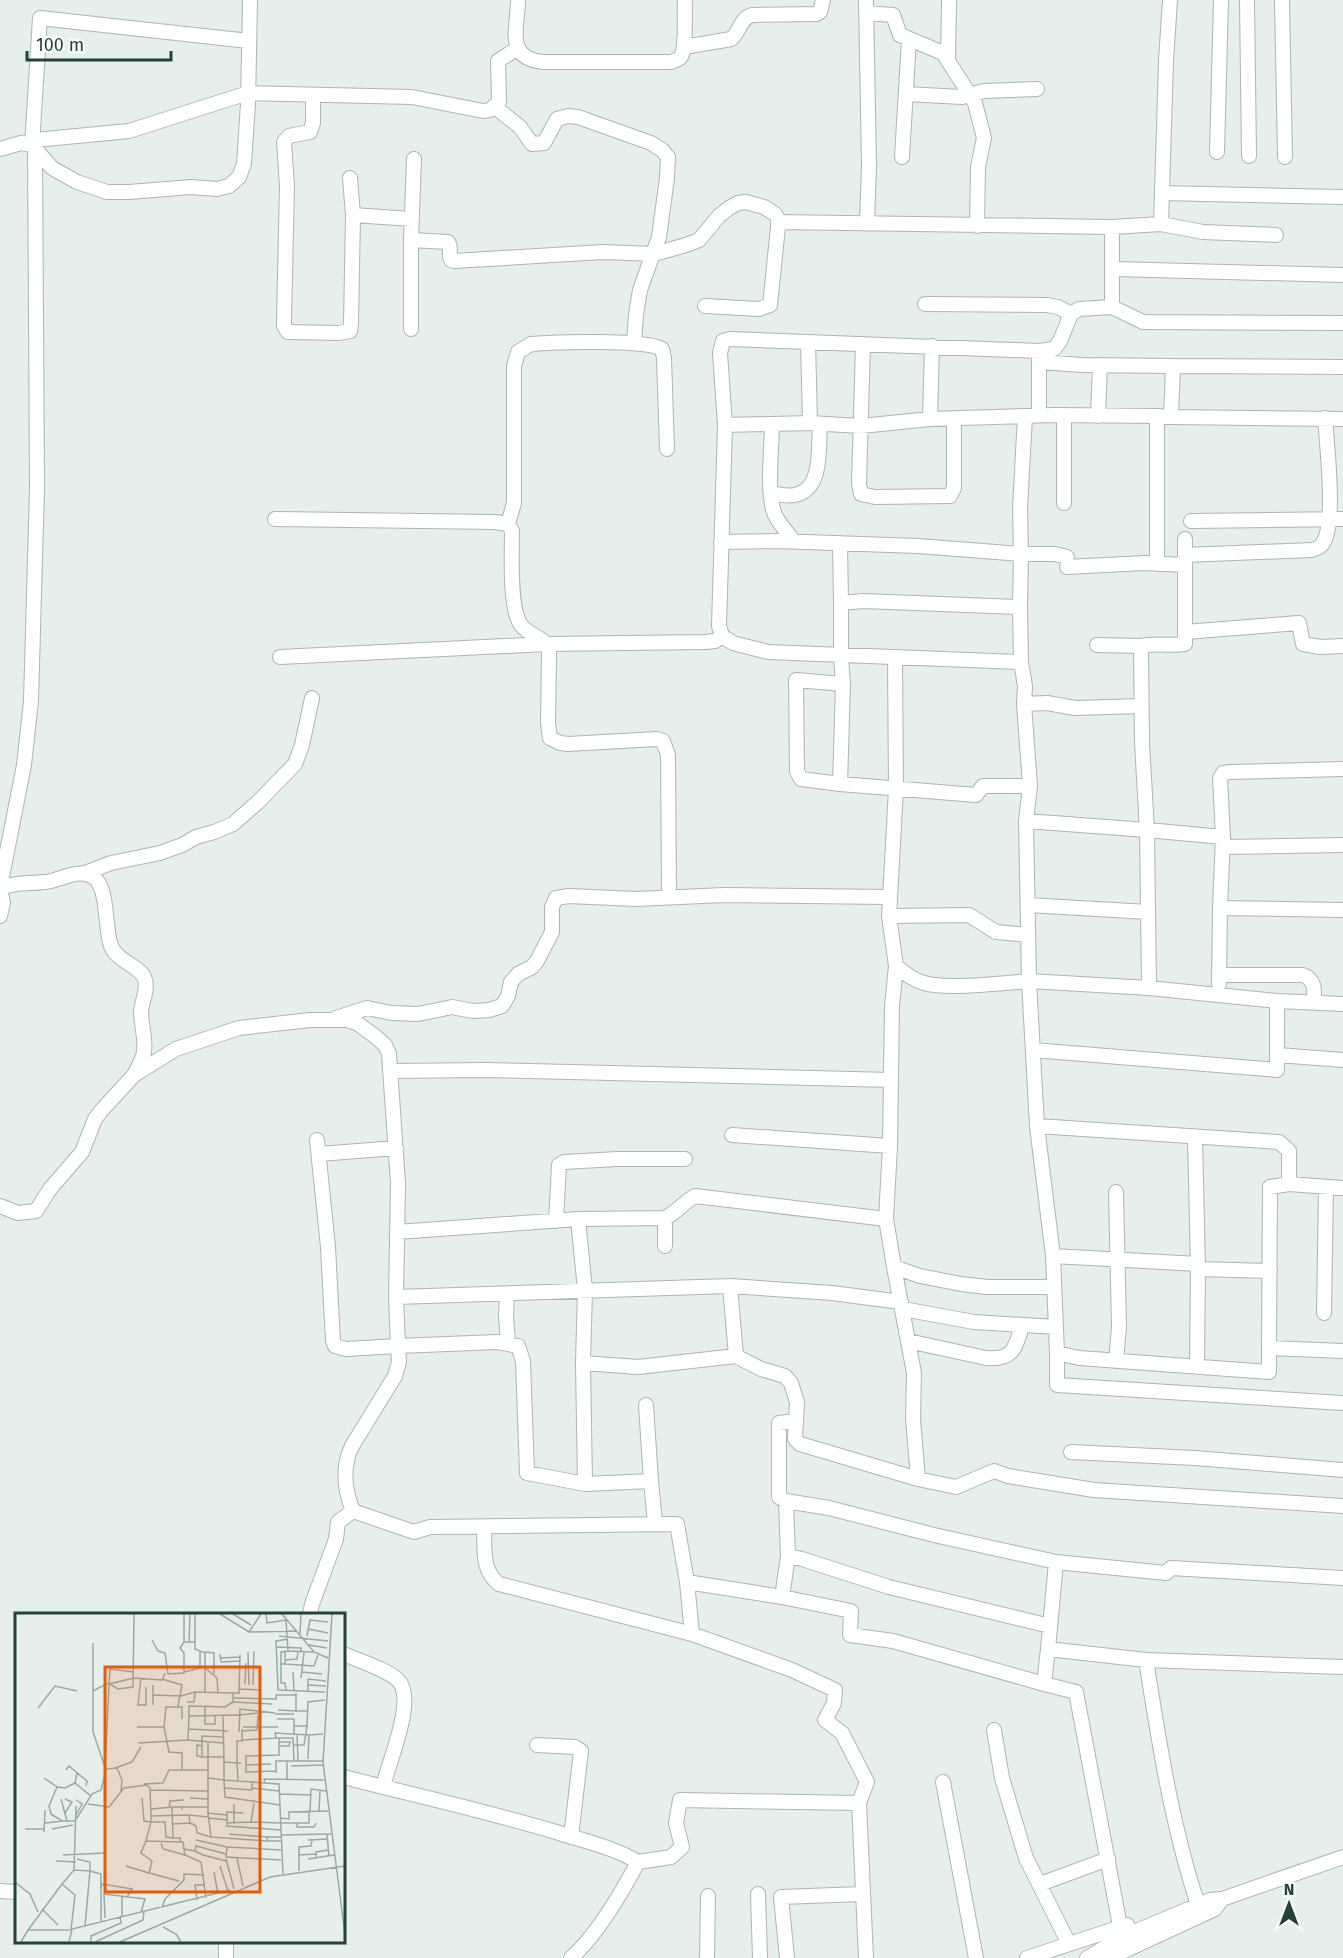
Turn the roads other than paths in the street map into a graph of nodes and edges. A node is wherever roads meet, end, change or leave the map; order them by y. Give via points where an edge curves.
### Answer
1 (249, 0) edge
2 (518, 0) edge
3 (685, 0) edge
4 (823, 0) edge
5 (949, 0) edge
6 (1170, 0) edge
7 (1221, 0) edge
8 (1247, 0) edge
9 (1282, 0) edge
10 (866, 6) edge
11 (909, 39) junction
12 (249, 42) junction
13 (684, 47) junction
14 (518, 48) junction
15 (948, 59) junction
16 (1037, 89) dead end
17 (248, 93) junction
18 (906, 94) junction
19 (313, 96) junction
20 (971, 96) junction
21 (495, 106) junction
22 (34, 146) junction
23 (0, 149) edge
24 (1217, 152) dead end
25 (1249, 156) dead end
26 (1285, 157) dead end
27 (902, 158) dead end
28 (414, 159) dead end
29 (350, 178) dead end
30 (1162, 193) junction
31 (1341, 197) dead end
32 (353, 215) junction
33 (412, 219) junction
34 (778, 222) junction
35 (867, 224) junction
36 (1161, 224) junction
37 (977, 226) junction
38 (1112, 227) junction
39 (1276, 236) dead end
40 (411, 240) junction
41 (654, 254) junction
42 (1113, 269) junction
43 (1343, 275) edge
44 (925, 304) dead end
45 (705, 306) dead end
46 (1112, 307) junction
47 (1071, 314) junction
48 (1343, 323) edge
49 (411, 329) dead end
50 (808, 342) junction
51 (634, 343) junction
52 (863, 344) junction
53 (932, 346) junction
54 (1040, 357) junction
55 (1100, 365) junction
56 (1173, 366) junction
57 (1343, 367) edge
58 (1064, 415) junction
59 (1032, 416) junction
60 (1098, 416) junction
61 (1157, 416) junction
62 (1171, 417) junction
63 (1325, 418) junction
64 (930, 419) junction
65 (1343, 419) edge
66 (954, 420) junction
67 (772, 424) junction
68 (815, 424) junction
69 (724, 425) junction
70 (861, 426) junction
71 (667, 448) dead end
72 (771, 493) junction
73 (1064, 503) dead end
74 (275, 519) dead end
75 (1336, 519) edge
76 (1191, 521) dead end
77 (508, 524) junction
78 (1185, 539) dead end
79 (721, 542) junction
80 (795, 542) junction
81 (840, 543) junction
82 (1021, 554) junction
83 (1185, 560) junction
84 (1157, 564) junction
85 (841, 603) junction
86 (1020, 608) junction
87 (1185, 632) junction
88 (722, 636) junction
89 (547, 644) junction
90 (1097, 645) dead end
91 (1141, 646) junction
92 (1343, 646) edge
93 (840, 656) junction
94 (280, 657) dead end
95 (895, 657) junction
96 (1021, 662) junction
97 (843, 684) junction
98 (312, 698) dead end
99 (1024, 704) junction
100 (1142, 706) junction
101 (1343, 769) edge
102 (840, 784) junction
103 (1030, 786) junction
104 (897, 789) junction
105 (1026, 821) junction
106 (1147, 830) junction
107 (1223, 842) junction
108 (1343, 845) edge
109 (85, 873) junction
110 (0, 888) edge
111 (669, 896) junction
112 (889, 897) junction
113 (1028, 905) junction
114 (1221, 908) junction
115 (1343, 910) edge
116 (1148, 912) junction
117 (0, 916) edge
118 (889, 916) junction
119 (1028, 935) junction
120 (896, 966) junction
121 (1219, 975) junction
122 (1029, 981) junction
123 (1149, 988) junction
124 (1219, 996) junction
125 (1277, 1001) junction
126 (1314, 1003) junction
127 (1343, 1005) edge
128 (328, 1020) junction
129 (1033, 1050) junction
130 (1278, 1055) junction
131 (1343, 1060) edge
132 (392, 1071) junction
133 (134, 1075) junction
134 (891, 1080) junction
135 (1037, 1126) junction
136 (732, 1135) dead end
137 (1195, 1137) junction
138 (891, 1146) junction
139 (396, 1149) junction
140 (685, 1159) dead end
141 (1289, 1184) junction
142 (1326, 1186) junction
143 (1343, 1188) edge
144 (1116, 1192) dead end
145 (0, 1206) edge
146 (665, 1218) junction
147 (578, 1219) junction
148 (886, 1219) junction
149 (556, 1221) junction
150 (397, 1232) junction
151 (665, 1246) dead end
152 (1053, 1256) junction
153 (1117, 1260) junction
154 (894, 1267) junction
155 (1198, 1267) junction
156 (1270, 1271) junction
157 (730, 1286) junction
158 (1054, 1287) junction
159 (585, 1290) junction
160 (507, 1294) junction
161 (396, 1297) junction
162 (902, 1306) junction
163 (1324, 1313) dead end
164 (1023, 1326) junction
165 (1056, 1327) junction
166 (908, 1341) junction
167 (507, 1343) junction
168 (398, 1346) junction
169 (1057, 1348) junction
170 (1269, 1348) junction
171 (1343, 1351) edge
172 (736, 1356) junction
173 (1116, 1361) junction
174 (583, 1363) junction
175 (1197, 1367) junction
176 (1343, 1403) edge
177 (646, 1405) dead end
178 (795, 1422) junction
179 (1071, 1452) dead end
180 (1343, 1470) edge
181 (918, 1479) junction
182 (651, 1481) junction
183 (585, 1484) junction
184 (786, 1501) junction
185 (1343, 1506) edge
186 (353, 1511) junction
187 (655, 1523) junction
188 (484, 1528) junction
189 (788, 1556) junction
190 (1056, 1563) junction
191 (1343, 1578) edge
192 (687, 1582) junction
193 (782, 1597) junction
194 (310, 1613) edge
195 (1050, 1626) junction
196 (692, 1634) junction
197 (1048, 1649) junction
198 (345, 1654) edge
199 (1146, 1660) junction
200 (1343, 1667) edge
201 (1044, 1684) junction
202 (994, 1730) dead end
203 (537, 1745) dead end
204 (345, 1777) edge
205 (944, 1782) dead end
206 (383, 1787) junction
207 (859, 1803) junction
208 (572, 1837) junction
209 (1343, 1857) edge
210 (1108, 1859) junction
211 (638, 1862) junction
212 (1040, 1884) junction
213 (0, 1891) edge
214 (15, 1892) edge
215 (758, 1894) dead end
216 (862, 1894) junction
217 (708, 1896) dead end
218 (1222, 1899) junction
219 (1198, 1905) junction
220 (1166, 1919) junction
221 (1120, 1926) junction
222 (1069, 1944) junction
223 (571, 1958) edge
224 (707, 1958) edge
225 (760, 1958) edge
226 (787, 1958) edge
227 (866, 1958) edge
228 (976, 1958) edge
229 (1027, 1958) edge
230 (1087, 1958) edge
231 (1109, 1958) edge

1 - 12 street
2 - 14 street
3 - 13 street
4 - 13 street via 817,14 752,15 743,20 731,39
5 - 15 street
6 - 30 street
7 - 24 street
8 - 25 street
9 - 26 street
10 - 11 street via 893,15 898,32
10 - 35 street
11 - 15 street via 938,50
11 - 18 street
12 - 17 street
12 - 22 street via 40,18
13 - 14 street via 682,56 671,62 543,62 526,57
14 - 21 street via 498,60 500,97
15 - 20 street
16 - 20 street via 984,91
17 - 19 street
17 - 22 street via 129,131 35,140
17 - 22 street via 244,164 239,177 224,188 107,192 52,168
18 - 20 street
18 - 27 street
19 - 21 street via 412,97 483,111
19 - 32 street via 310,132 289,136 284,142 284,326 288,332 350,331
20 - 37 street via 984,138 978,167
21 - 41 street via 520,126 532,144 544,143 557,119 568,116 600,123 662,150 669,163
22 - 23 street via 21,143
22 - 110 street via 37,489 31,701 24,765
28 - 33 street
29 - 32 street
30 - 31 street
30 - 36 street
32 - 33 street
33 - 40 street
34 - 35 street
34 - 41 street via 765,207 738,203 719,216 699,240
34 - 45 street via 770,305 759,309
35 - 37 street
36 - 38 street
36 - 39 street via 1203,232
37 - 38 street
38 - 42 street
40 - 41 street via 448,242 449,257 454,261 603,252
40 - 49 street
41 - 51 street via 640,290
42 - 43 street
42 - 46 street
44 - 47 street via 1047,305
46 - 47 street via 1079,309
46 - 48 street via 1143,322
47 - 54 street via 1060,341
50 - 52 street
50 - 68 street
50 - 69 street via 723,341 720,354
51 - 71 street via 659,347 663,353
51 - 77 street via 542,343 518,352 513,387 514,503
52 - 53 street
52 - 70 street
53 - 54 street
53 - 64 street
54 - 55 street
54 - 59 street
55 - 56 street
55 - 60 street
56 - 57 street
56 - 62 street
58 - 59 street
58 - 60 street
58 - 73 street
59 - 66 street
59 - 82 street via 1020,508
60 - 61 street
61 - 62 street
61 - 84 street
62 - 63 street
63 - 65 street
63 - 75 street
64 - 66 street
64 - 70 street
66 - 70 street via 954,489 945,498 861,494
67 - 68 street
67 - 69 street
67 - 72 street
68 - 70 street
68 - 72 street via 814,479 796,495
69 - 79 street
72 - 80 street via 775,515
74 - 77 street
75 - 76 street
75 - 83 street via 1325,541 1312,550
77 - 89 street via 512,531 516,617 526,630
78 - 83 street
79 - 80 street
79 - 88 street
80 - 81 street
81 - 82 street
81 - 85 street
82 - 84 street via 1055,554 1067,562
82 - 86 street
83 - 84 street
83 - 87 street
85 - 86 street
85 - 93 street
86 - 96 street
87 - 91 street via 1185,644
87 - 92 street via 1299,623 1302,644
88 - 89 street via 705,642
88 - 93 street via 768,652
89 - 94 street
89 - 111 street via 550,738 568,744 657,739 666,746
90 - 91 street
91 - 100 street
93 - 95 street
93 - 97 street
95 - 96 street
95 - 104 street
96 - 99 street
97 - 102 street
97 - 102 street via 796,680 797,771 801,779
98 - 109 street via 295,764 233,824 160,853 111,862
99 - 100 street via 1075,708
99 - 103 street
100 - 106 street
101 - 107 street via 1223,773
102 - 104 street
103 - 104 street via 983,786 976,795
103 - 105 street
104 - 112 street
105 - 106 street
105 - 113 street
106 - 107 street
106 - 116 street
107 - 108 street
107 - 114 street
109 - 110 street via 46,882 15,882
109 - 133 street via 99,882 106,901 107,933 116,956 143,974 146,981 141,1012 144,1053
110 - 117 street
111 - 112 street
111 - 128 street via 556,898 552,932 537,961 511,982 502,1006 473,1011 452,1006 418,1014 367,1008
112 - 118 street
113 - 116 street
113 - 119 street
114 - 115 street
114 - 121 street
116 - 123 street
118 - 119 street via 969,915 996,932
118 - 120 street
119 - 122 street
120 - 122 street via 925,984
120 - 134 street
121 - 124 street
121 - 126 street via 1303,975 1314,986
122 - 123 street
122 - 129 street
123 - 124 street
124 - 125 street
125 - 126 street
125 - 130 street
126 - 127 street
128 - 132 street via 357,1023 376,1037 388,1050
128 - 133 street via 229,1030 177,1048
129 - 130 street via 1277,1070
129 - 135 street
130 - 131 street
132 - 134 street
132 - 139 street
133 - 145 street via 95,1119 82,1152 40,1207 23,1213
134 - 138 street
135 - 137 street
135 - 152 street
136 - 138 street
137 - 141 street via 1279,1142 1289,1151
137 - 155 street
138 - 148 street
139 - 150 street
139 - 168 street via 318,1147 335,1346
140 - 149 street via 564,1162 560,1165
141 - 142 street
141 - 156 street via 1270,1187
142 - 143 street
142 - 163 street
144 - 153 street
146 - 147 street
146 - 148 street via 696,1196
146 - 151 street
147 - 149 street
147 - 159 street
148 - 154 street
149 - 150 street
150 - 161 street
152 - 153 street
152 - 158 street
153 - 155 street
153 - 173 street
154 - 158 street via 961,1284
154 - 162 street
155 - 156 street
155 - 175 street
156 - 170 street
157 - 159 street
157 - 162 street via 832,1293
157 - 172 street
158 - 165 street
159 - 160 street
159 - 174 street
160 - 161 street
160 - 167 street
161 - 168 street
162 - 164 street via 974,1322
162 - 166 street
164 - 165 street
164 - 166 street via 1011,1353 998,1359
165 - 169 street
166 - 181 street via 914,1373
167 - 168 street
167 - 183 street via 518,1346 523,1361 527,1473
168 - 186 street via 395,1376 347,1457 345,1484
169 - 173 street via 1057,1353 1079,1358
169 - 176 street via 1057,1385
170 - 171 street
170 - 175 street via 1269,1372
172 - 174 street via 638,1367
172 - 178 street via 784,1376 791,1383 796,1402
173 - 175 street
174 - 183 street
177 - 182 street
178 - 181 street via 795,1439 805,1447
178 - 184 street via 779,1423 778,1497
179 - 180 street
181 - 185 street via 956,1487 994,1471 1094,1490
182 - 183 street
182 - 187 street
184 - 189 street
184 - 190 street
186 - 188 street via 414,1532 430,1527
186 - 194 street via 338,1522 336,1539
187 - 188 street
187 - 192 street via 677,1524
188 - 196 street via 486,1568 499,1584
189 - 193 street
189 - 195 street via 889,1587
190 - 191 street via 1166,1574 1171,1568
190 - 195 street
192 - 193 street
192 - 196 street
193 - 201 street via 851,1611 850,1635 893,1641
195 - 197 street
196 - 207 street via 835,1690 834,1703 825,1720 842,1733 867,1782
197 - 199 street
197 - 201 street
198 - 206 street via 396,1679 404,1687 400,1726
199 - 200 street
199 - 219 street via 1182,1855
201 - 210 street via 1076,1692
202 - 212 street via 1002,1778 1026,1858
203 - 208 street via 575,1747 581,1751
204 - 206 street
205 - 228 street
206 - 208 street via 486,1811
207 - 211 street via 680,1800 676,1823 682,1847 671,1857
207 - 216 street
208 - 211 street
209 - 218 street
210 - 212 street
210 - 221 street
211 - 223 street via 624,1890
212 - 222 street
213 - 214 street
215 - 225 street
216 - 226 street via 781,1897
216 - 227 street
217 - 224 street
218 - 219 street
218 - 231 street via 1215,1909
219 - 220 street
220 - 221 street
220 - 230 street via 1122,1937
221 - 222 street
222 - 229 street

